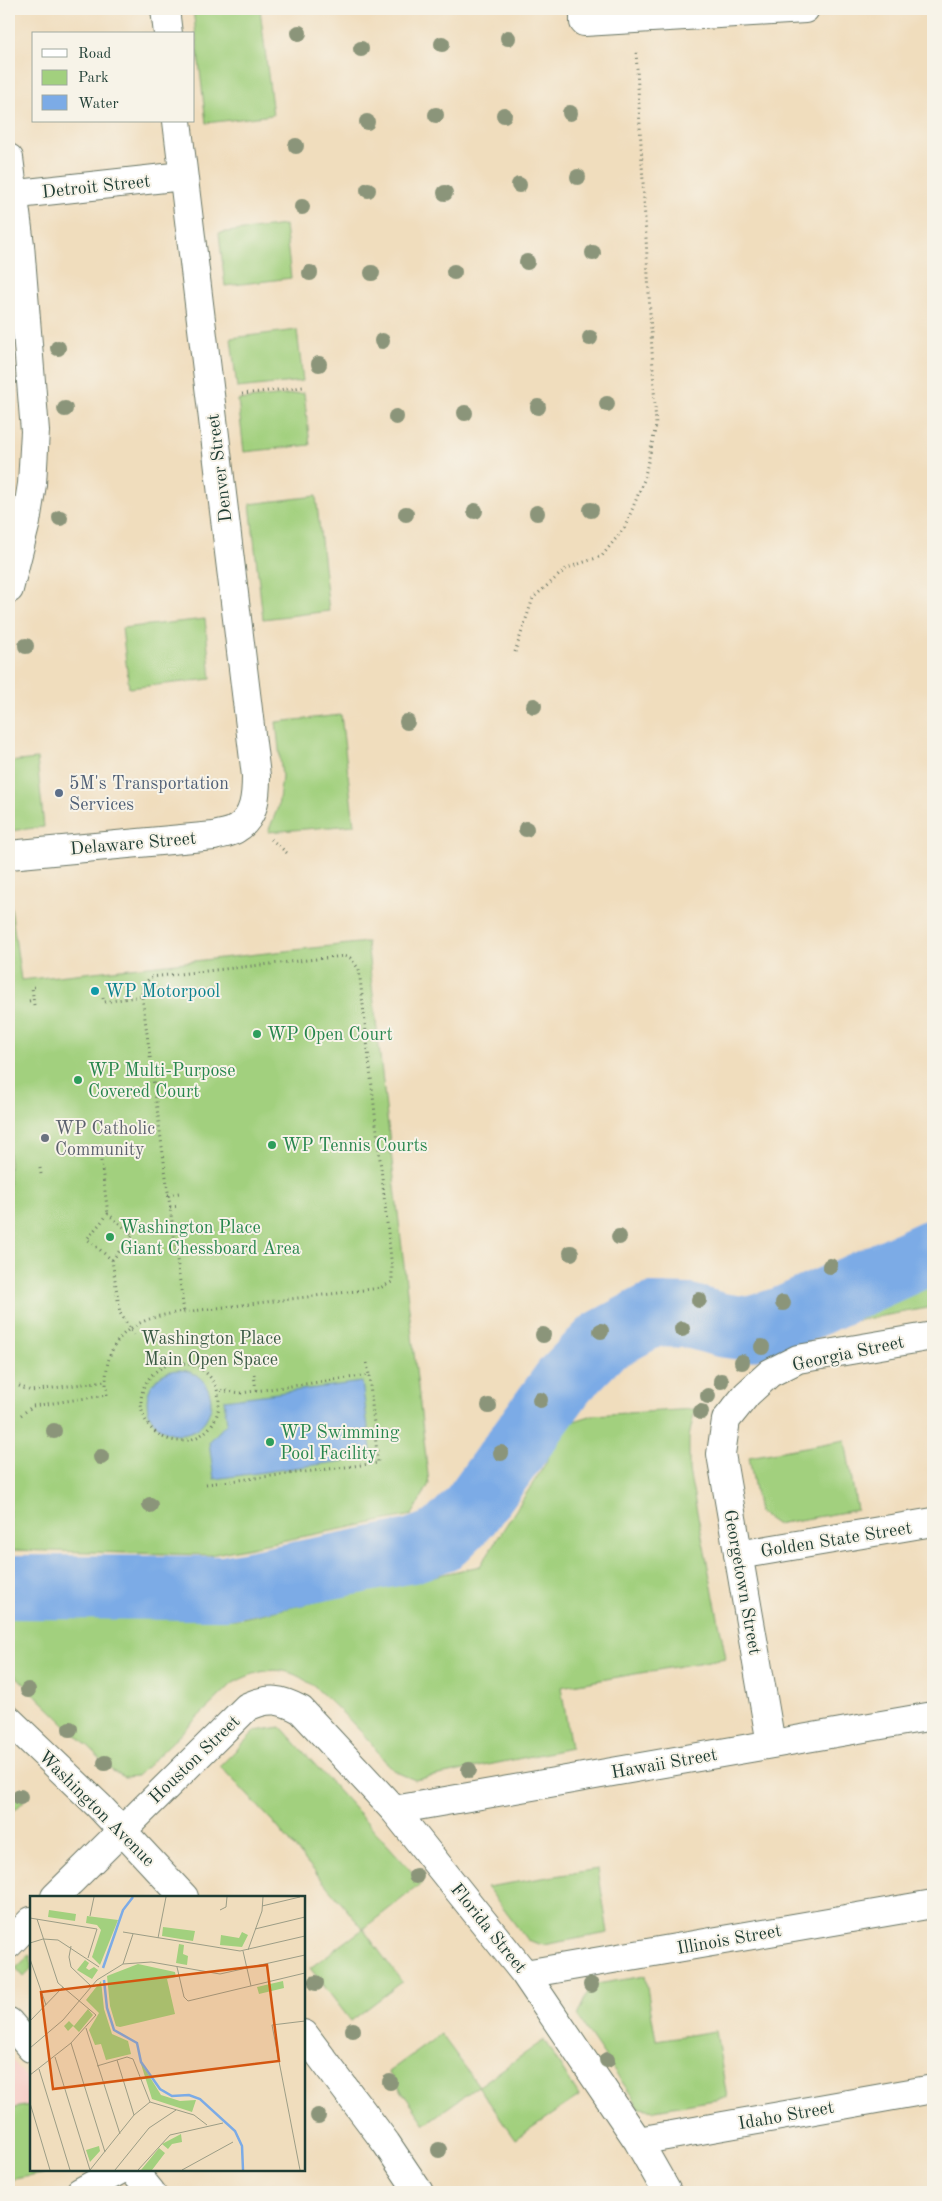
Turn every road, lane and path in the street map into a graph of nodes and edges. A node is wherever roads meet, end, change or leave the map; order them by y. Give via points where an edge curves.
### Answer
1 (165, 9) edge
2 (584, 9) edge
3 (805, 9) edge
4 (634, 20) junction
5 (168, 32) edge
6 (177, 122) edge
7 (9, 158) edge
8 (183, 176) junction
9 (11, 195) edge
10 (303, 387) dead end
11 (210, 398) junction
12 (9, 589) edge
13 (515, 652) dead end
14 (250, 814) joint
15 (267, 836) dead end
16 (287, 854) dead end
17 (9, 855) edge
18 (38, 986) dead end
19 (142, 996) junction
20 (103, 998) dead end
21 (29, 1002) dead end
22 (99, 1146) dead end
23 (40, 1168) dead end
24 (41, 1174) dead end
25 (179, 1193) dead end
26 (168, 1195) junction
27 (180, 1206) dead end
28 (170, 1207) junction
29 (108, 1214) junction
30 (112, 1260) junction
31 (184, 1312) junction
32 (129, 1329) junction
33 (9, 1331) edge
34 (134, 1334) dead end
35 (9, 1335) edge
36 (933, 1336) edge
37 (154, 1353) dead end
38 (367, 1363) dead end
39 (166, 1365) junction
40 (254, 1374) dead end
41 (368, 1375) junction
42 (105, 1381) junction
43 (19, 1386) dead end
44 (218, 1390) junction
45 (256, 1390) junction
46 (21, 1415) dead end
47 (726, 1420) joint
48 (206, 1484) dead end
49 (933, 1522) edge
50 (738, 1555) junction
51 (273, 1700) joint
52 (933, 1716) edge
53 (9, 1720) edge
54 (771, 1744) junction
55 (394, 1810) junction
56 (122, 1829) junction
57 (56, 1896) edge
58 (183, 1896) edge
59 (933, 1904) edge
60 (30, 1922) edge
61 (9, 1944) edge
62 (526, 1974) junction
63 (9, 2022) edge
64 (305, 2035) edge
65 (30, 2047) edge
66 (933, 2089) edge
67 (638, 2140) junction
68 (118, 2171) edge
69 (134, 2171) edge
70 (80, 2192) edge
71 (151, 2192) edge
72 (419, 2192) edge
73 (667, 2192) edge

1 - 5 street
2 - 4 street via 584,22
3 - 4 street
4 - 13 path via 656,426 644,480 626,527 602,556 567,568 533,598
6 - 8 street, Denver Street
7 - 9 street
8 - 9 street, Detroit Street
8 - 11 street, Denver Street
9 - 12 street via 20,245 34,407 35,458 26,522
10 - 11 path
11 - 14 street, Denver Street via 256,776 256,798
14 - 17 street, Delaware Street via 236,829 214,836
15 - 16 path
18 - 21 path via 32,987 34,1003
19 - 20 path via 104,1002
19 - 26 path
19 - 31 path via 143,986 151,977 344,956 350,958 358,969 392,1282 380,1288
22 - 29 path
23 - 24 path
25 - 26 path
26 - 28 path
27 - 28 path
28 - 31 path
29 - 30 path via 133,1235
29 - 30 path via 87,1239
30 - 32 path via 120,1313
31 - 32 path via 156,1316
32 - 34 path
32 - 42 path via 114,1346 106,1362
33 - 35 path
36 - 47 street, Georgia Street via 798,1359 770,1373
37 - 39 path
38 - 41 path
39 - 44 path via 178,1362 191,1364 203,1370
39 - 44 path via 145,1383 141,1411 146,1424 168,1440 182,1442 197,1438 208,1430 216,1418
40 - 45 path
41 - 45 path
41 - 48 path via 378,1463
42 - 43 path via 31,1391
42 - 46 path via 106,1395 33,1406
44 - 45 path via 241,1393
47 - 50 street, Georgetown Street via 721,1454
49 - 50 street, Golden State Street
50 - 54 street, Georgetown Street
51 - 55 street, Florida Street via 301,1710
51 - 56 street, Houston Street via 247,1707
52 - 54 street, Hawaii Street
53 - 56 street, Washington Avenue
54 - 55 street, Hawaii Street
55 - 62 street, Florida Street
56 - 57 street, Houston Street
56 - 58 street, Washington Avenue
59 - 62 street, Illinois Street
60 - 61 street
62 - 67 street, Florida Street
63 - 65 street
64 - 72 street
66 - 67 street, Idaho Street
67 - 73 street, Florida Street
68 - 70 street
69 - 71 street

